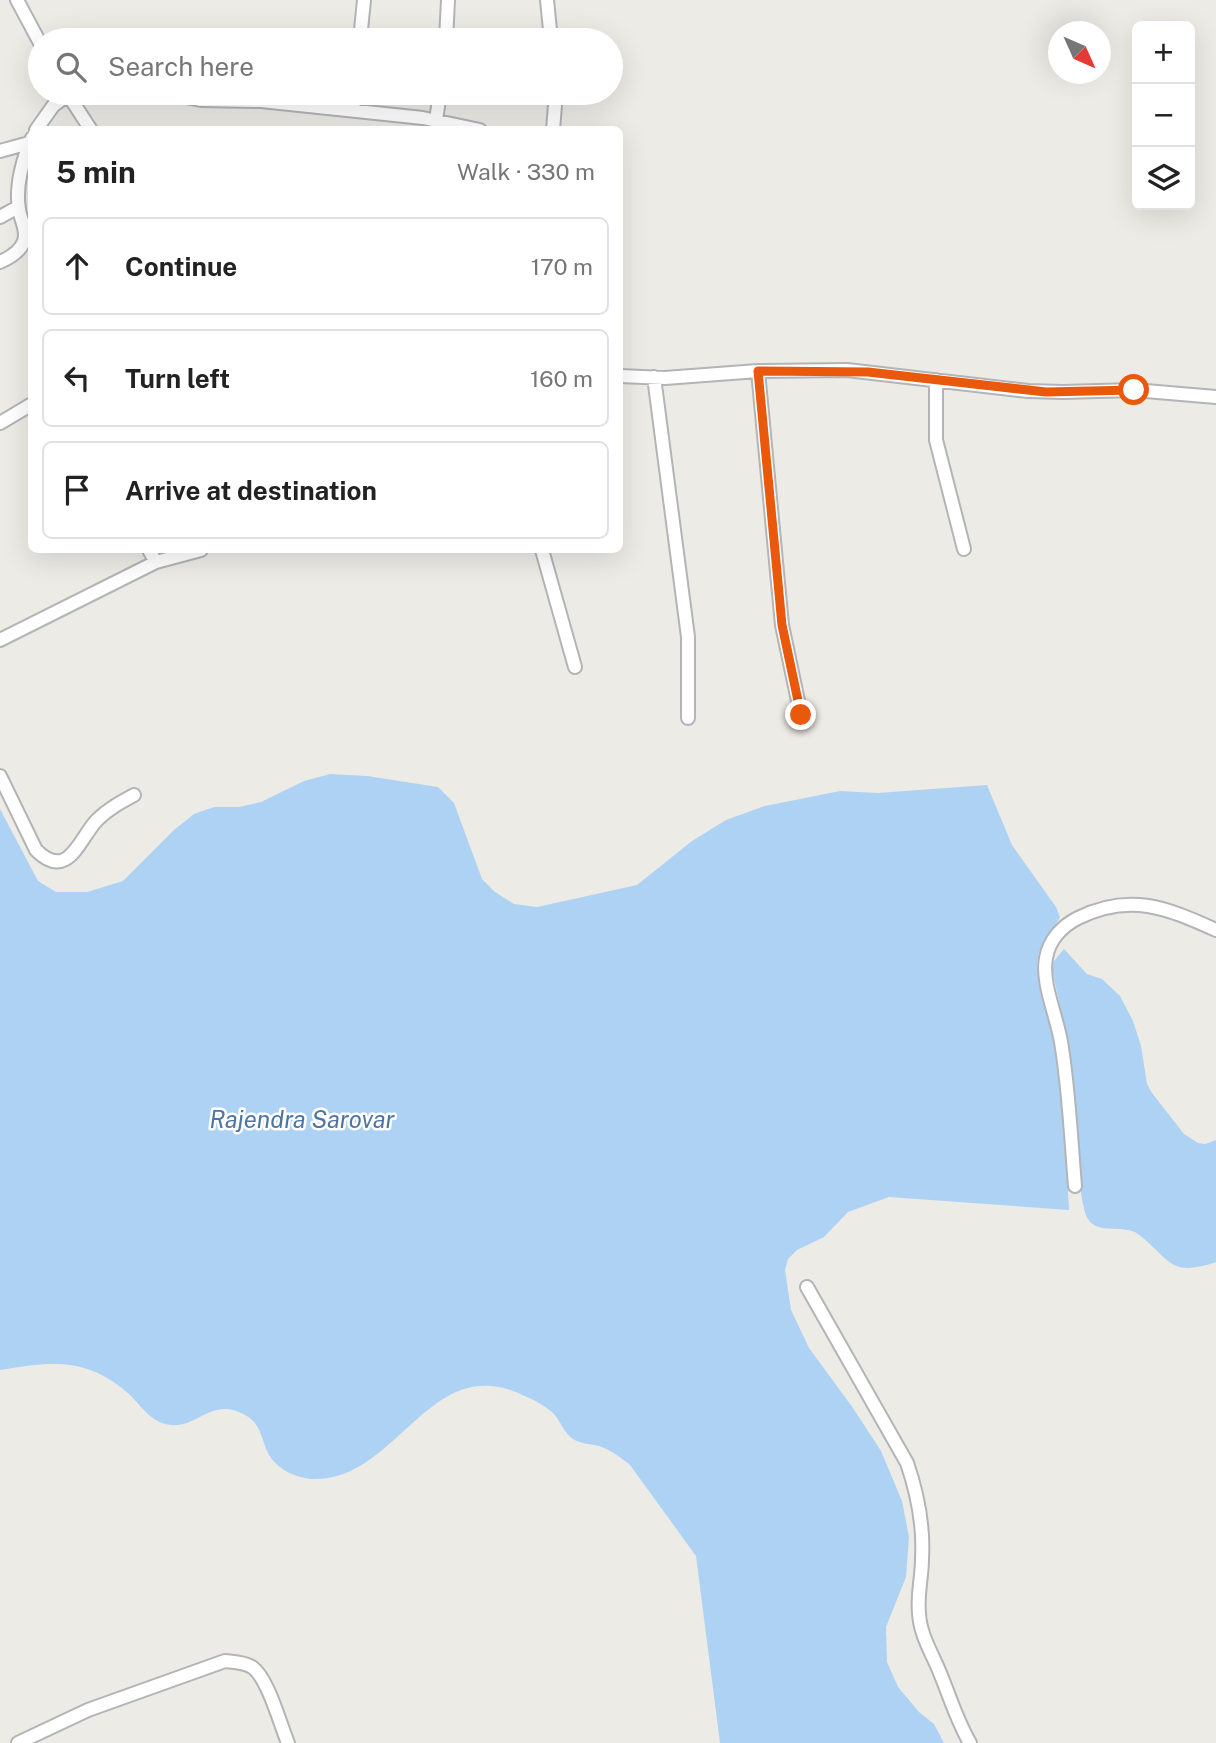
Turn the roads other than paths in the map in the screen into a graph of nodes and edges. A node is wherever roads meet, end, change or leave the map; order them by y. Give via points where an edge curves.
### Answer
1 (17, 0) edge
2 (364, 0) edge
3 (448, 0) edge
4 (547, 0) edge
5 (32, 28) edge
6 (361, 28) edge
7 (447, 28) edge
8 (550, 28) edge
9 (54, 105) edge
10 (75, 105) edge
11 (296, 105) edge
12 (354, 105) edge
13 (438, 105) edge
14 (555, 105) edge
15 (353, 110) junction
16 (436, 120) junction
17 (39, 126) edge
18 (89, 126) edge
19 (462, 126) edge
20 (553, 126) edge
21 (28, 142) edge
22 (0, 151) edge
23 (28, 152) edge
24 (18, 207) junction
25 (0, 217) edge
26 (0, 262) edge
27 (758, 371) junction
28 (623, 376) edge
29 (654, 377) junction
30 (936, 380) junction
31 (1216, 397) edge
32 (28, 406) edge
33 (0, 423) edge
34 (964, 549) dead end
35 (151, 553) edge
36 (190, 553) edge
37 (543, 553) edge
38 (156, 562) junction
39 (0, 639) edge
40 (575, 667) dead end
41 (801, 715) dead end
42 (688, 718) dead end
43 (0, 776) edge
44 (134, 795) dead end
45 (1216, 930) edge
46 (1075, 1186) dead end
47 (807, 1287) dead end
48 (18, 1743) edge
49 (288, 1743) edge
50 (970, 1743) edge

1 - 5 street
2 - 6 street
3 - 7 street
4 - 8 street
9 - 17 street
10 - 18 street
11 - 15 street
12 - 15 street
13 - 16 street
14 - 20 street
15 - 16 street
16 - 19 street
21 - 22 street
23 - 24 street
24 - 25 street
24 - 26 street via 26,234 23,244
27 - 29 street
27 - 30 street via 847,370
27 - 41 street via 782,625
28 - 29 street
29 - 42 street via 688,637
30 - 31 street via 1037,391 1134,390
30 - 34 street via 936,440
32 - 33 street
35 - 38 street
36 - 38 street
37 - 40 street
38 - 39 street
43 - 44 street via 36,850 53,862 71,856 99,818
45 - 46 street via 1167,909 1121,904 1074,920 1050,945 1044,968 1064,1062
47 - 50 street via 907,1463 922,1527 919,1613 923,1637
48 - 49 street via 88,1710 225,1661 242,1662 262,1677

